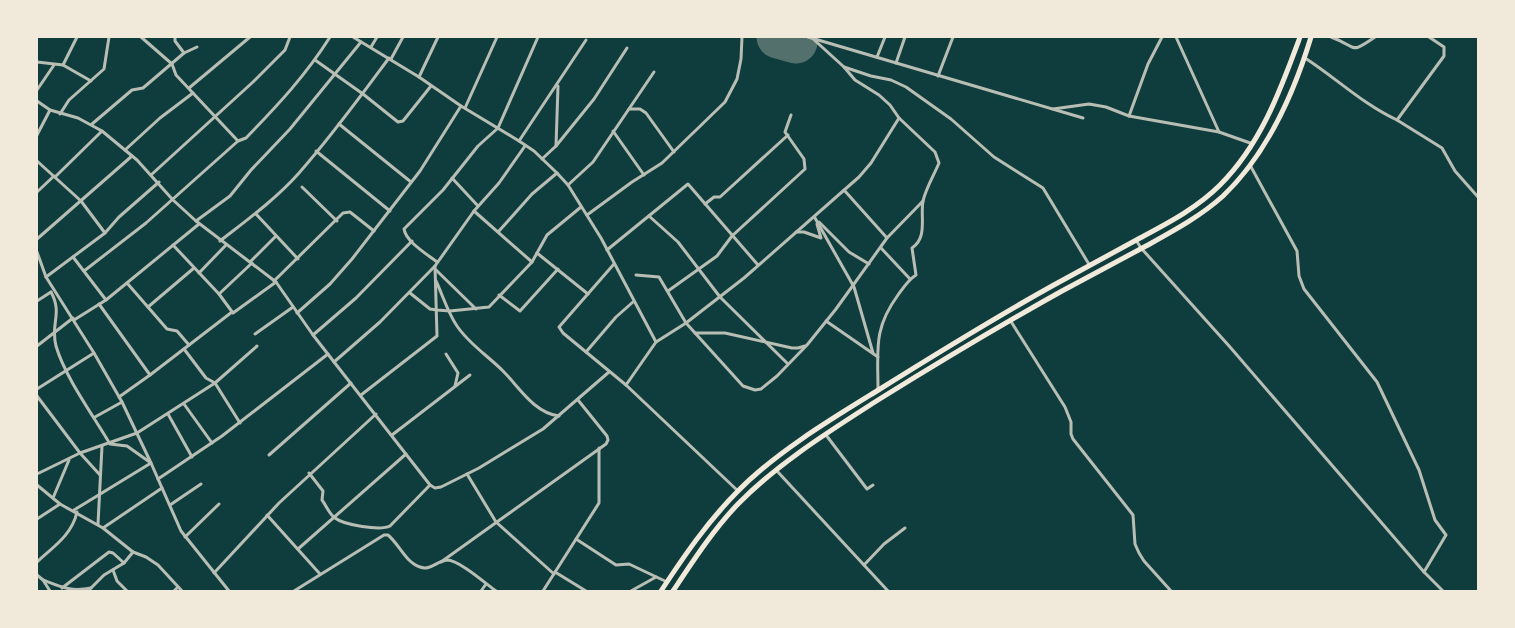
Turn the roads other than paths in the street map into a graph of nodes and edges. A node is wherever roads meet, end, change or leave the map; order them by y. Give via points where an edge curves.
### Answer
1 (77, 37) edge
2 (109, 37) edge
3 (141, 37) edge
4 (175, 37) edge
5 (250, 37) edge
6 (290, 37) edge
7 (330, 37) edge
8 (353, 37) edge
9 (377, 37) edge
10 (403, 37) edge
11 (438, 37) edge
12 (497, 37) edge
13 (538, 37) edge
14 (742, 37) edge
15 (810, 37) edge
16 (885, 37) edge
17 (905, 37) edge
18 (953, 37) edge
19 (1156, 37) edge
20 (1176, 37) edge
21 (1300, 37) edge
22 (1311, 37) edge
23 (1331, 37) edge
24 (1375, 37) edge
25 (1429, 37) edge
26 (1161, 38) edge
27 (586, 40) dead end
28 (361, 42) junction
29 (197, 47) dead end
30 (371, 47) junction
31 (627, 48) dead end
32 (184, 53) junction
33 (877, 57) junction
34 (1305, 58) junction
35 (390, 59) junction
36 (315, 60) junction
37 (37, 63) edge
38 (896, 63) junction
39 (172, 64) junction
40 (54, 65) junction
41 (63, 65) junction
42 (844, 67) junction
43 (654, 72) dead end
44 (336, 73) junction
45 (419, 76) junction
46 (938, 76) junction
47 (91, 81) junction
48 (558, 84) junction
49 (431, 86) junction
50 (188, 88) junction
51 (37, 90) edge
52 (193, 93) junction
53 (363, 94) junction
54 (37, 101) edge
55 (461, 106) junction
56 (465, 108) junction
57 (629, 109) junction
58 (1051, 109) junction
59 (50, 110) junction
60 (60, 114) junction
61 (791, 115) dead end
62 (214, 116) junction
63 (1129, 116) junction
64 (899, 118) junction
65 (1083, 118) dead end
66 (1397, 120) junction
67 (92, 124) junction
68 (339, 124) junction
69 (498, 128) junction
70 (102, 131) junction
71 (613, 131) junction
72 (1219, 132) junction
73 (37, 135) edge
74 (788, 135) junction
75 (238, 141) junction
76 (519, 141) junction
77 (1253, 144) junction
78 (525, 146) junction
79 (556, 146) junction
80 (125, 150) junction
81 (316, 151) junction
82 (674, 152) junction
83 (132, 156) junction
84 (542, 159) junction
85 (37, 161) edge
86 (1250, 165) junction
87 (557, 173) junction
88 (152, 175) junction
89 (644, 175) junction
90 (54, 177) junction
91 (452, 178) junction
92 (158, 182) junction
93 (411, 182) junction
94 (568, 185) junction
95 (302, 187) dead end
96 (844, 190) junction
97 (37, 192) edge
98 (1478, 197) edge
99 (173, 200) junction
100 (81, 201) junction
101 (923, 201) junction
102 (705, 204) junction
103 (478, 206) junction
104 (580, 207) junction
105 (390, 211) junction
106 (474, 211) junction
107 (256, 214) junction
108 (587, 214) junction
109 (649, 216) junction
110 (814, 217) junction
111 (337, 221) junction
112 (197, 222) junction
113 (374, 231) junction
114 (499, 231) junction
115 (795, 232) junction
116 (105, 233) junction
117 (276, 236) junction
118 (732, 236) junction
119 (887, 238) junction
120 (37, 239) edge
121 (1136, 240) junction
122 (220, 241) junction
123 (412, 241) junction
124 (173, 245) junction
125 (226, 245) junction
126 (880, 248) junction
127 (1141, 248) junction
128 (607, 250) junction
129 (37, 252) edge
130 (537, 253) junction
131 (73, 257) junction
132 (298, 259) junction
133 (251, 262) junction
134 (437, 262) junction
135 (532, 262) junction
136 (614, 264) junction
137 (869, 264) junction
138 (758, 265) junction
139 (1090, 266) junction
140 (194, 268) junction
141 (436, 268) junction
142 (558, 269) junction
143 (699, 270) junction
144 (84, 271) junction
145 (199, 273) junction
146 (636, 275) dead end
147 (46, 277) junction
148 (910, 279) junction
149 (436, 281) junction
150 (275, 282) junction
151 (127, 283) junction
152 (854, 286) junction
153 (54, 290) junction
154 (668, 291) junction
155 (51, 292) junction
156 (410, 293) junction
157 (220, 294) junction
158 (588, 294) junction
159 (500, 295) junction
160 (720, 297) junction
161 (106, 300) junction
162 (37, 301) edge
163 (633, 302) junction
164 (100, 304) junction
165 (148, 307) junction
166 (293, 307) junction
167 (477, 309) junction
168 (437, 310) junction
169 (450, 311) junction
170 (232, 312) junction
171 (297, 313) junction
172 (73, 319) junction
173 (1010, 320) junction
174 (826, 321) junction
175 (686, 323) junction
176 (54, 332) junction
177 (695, 333) junction
178 (255, 334) dead end
179 (313, 335) junction
180 (765, 341) junction
181 (656, 342) junction
182 (189, 345) junction
183 (807, 345) junction
184 (37, 346) edge
185 (257, 346) dead end
186 (184, 349) junction
187 (586, 352) junction
188 (94, 353) junction
189 (873, 353) junction
190 (328, 354) junction
191 (446, 354) dead end
192 (878, 357) junction
193 (334, 362) junction
194 (788, 364) junction
195 (66, 370) junction
196 (609, 372) junction
197 (470, 375) dead end
198 (150, 376) junction
199 (215, 383) junction
200 (351, 383) junction
201 (626, 385) junction
202 (454, 388) junction
203 (37, 389) edge
204 (878, 390) junction
205 (361, 395) junction
206 (37, 396) edge
207 (119, 397) junction
208 (578, 400) junction
209 (122, 402) junction
210 (184, 404) junction
211 (168, 414) junction
212 (376, 414) junction
213 (559, 416) junction
214 (95, 417) junction
215 (240, 423) junction
216 (137, 433) junction
217 (392, 435) junction
218 (826, 435) junction
219 (212, 443) junction
220 (110, 444) junction
221 (102, 446) junction
222 (599, 448) junction
223 (80, 453) junction
224 (406, 454) junction
225 (269, 455) dead end
226 (192, 457) junction
227 (69, 460) junction
228 (151, 463) junction
229 (777, 471) junction
230 (309, 473) junction
231 (37, 474) edge
232 (467, 474) junction
233 (100, 475) junction
234 (158, 479) junction
235 (201, 484) dead end
236 (37, 485) edge
237 (430, 485) junction
238 (873, 485) dead end
239 (162, 488) junction
240 (738, 491) junction
241 (99, 495) junction
242 (53, 498) junction
243 (60, 504) junction
244 (219, 504) dead end
245 (170, 505) junction
246 (74, 510) junction
247 (77, 512) junction
248 (267, 515) junction
249 (334, 518) junction
250 (37, 519) edge
251 (496, 522) junction
252 (98, 525) junction
253 (103, 528) junction
254 (905, 528) dead end
255 (185, 537) junction
256 (576, 539) junction
257 (298, 549) junction
258 (133, 552) junction
259 (37, 562) edge
260 (441, 562) junction
261 (124, 563) junction
262 (864, 565) junction
263 (114, 570) junction
264 (1424, 572) junction
265 (214, 573) junction
266 (555, 573) junction
267 (320, 574) junction
268 (37, 575) edge
269 (656, 576) junction
270 (43, 580) junction
271 (667, 582) junction
272 (486, 584) junction
273 (178, 587) junction
274 (62, 588) junction
275 (91, 588) junction
276 (50, 591) edge
277 (88, 591) edge
278 (127, 591) edge
279 (174, 591) edge
280 (182, 591) edge
281 (229, 591) edge
282 (294, 591) edge
283 (481, 591) edge
284 (496, 591) edge
285 (543, 591) edge
286 (586, 591) edge
287 (631, 591) edge
288 (661, 591) edge
289 (673, 591) edge
290 (888, 591) edge
291 (1170, 591) edge
292 (1443, 591) edge

1 - 41 street
2 - 47 street via 104,69
3 - 39 street
4 - 32 street
5 - 50 street
6 - 62 street via 285,50
7 - 36 street
8 - 28 street
9 - 30 street
10 - 35 street
11 - 45 street
12 - 56 street
13 - 69 street
14 - 82 street via 737,79 725,102
15 - 33 street
15 - 42 street
16 - 33 street
17 - 38 street
18 - 46 street
19 - 26 street
20 - 72 street
21 - 77 highway via 1279,93
22 - 34 highway
23 - 24 street via 1357,49
25 - 66 street via 1444,47 1444,56
26 - 63 street via 1148,64
27 - 48 street
28 - 30 street
28 - 44 street
29 - 32 street
30 - 35 street
31 - 79 street via 594,99
32 - 39 street
33 - 38 street
34 - 66 street via 1334,77 1375,110
34 - 86 highway via 1272,129
35 - 45 street
35 - 53 street
36 - 44 street
36 - 75 street via 287,96 246,138
37 - 40 street
38 - 46 street
39 - 50 street via 176,75
39 - 67 street via 143,88 132,90
40 - 41 street
40 - 51 street
41 - 47 street
42 - 64 street via 855,80 890,105
42 - 139 street via 891,80 911,90 951,119 994,157 1043,188
43 - 57 street
44 - 53 street
44 - 112 street via 230,196
45 - 49 street
46 - 58 street
47 - 60 street via 69,100
48 - 76 street
48 - 79 street
49 - 53 street via 400,122
49 - 55 street
50 - 52 street
52 - 62 street
52 - 80 street via 160,118
53 - 68 street
54 - 59 street
55 - 56 street
55 - 93 street
56 - 69 street
57 - 71 street
57 - 82 street via 640,109 646,113
58 - 63 street via 1089,104 1106,107
58 - 65 street
59 - 60 street
59 - 73 street
60 - 67 street
61 - 74 street via 785,128
62 - 75 street
62 - 88 street
63 - 72 street
64 - 96 street via 871,163
64 - 101 street via 935,152 939,163
66 - 98 street via 1442,148 1455,170
67 - 70 street
68 - 81 street
68 - 93 street
69 - 76 street
69 - 91 street via 478,146
70 - 80 street
70 - 90 street
71 - 89 street
71 - 94 street via 593,162
72 - 77 street
74 - 102 street via 720,197 714,197
74 - 118 street via 804,159 805,169
75 - 99 street
76 - 78 street
77 - 121 highway via 1230,174 1207,196 1182,214
78 - 84 street
78 - 103 street via 499,184
79 - 84 street
80 - 83 street
81 - 105 street
81 - 107 street via 298,174
82 - 89 street
83 - 88 street
83 - 100 street
84 - 87 street
85 - 90 street
86 - 127 highway via 1212,205
86 - 264 street via 1297,251 1299,276 1304,289 1374,378 1419,470 1435,520 1446,535
87 - 94 street
87 - 114 street via 532,194
88 - 92 street
89 - 108 street
90 - 97 street
90 - 100 street
91 - 103 street
91 - 123 street via 404,229
92 - 99 street
92 - 116 street
93 - 105 street
94 - 104 street
95 - 111 street
96 - 110 street
96 - 119 street
99 - 112 street
99 - 144 street
100 - 116 street
100 - 120 street
101 - 119 street
101 - 148 street via 921,237 912,248 916,275
102 - 109 street via 688,184
102 - 118 street
103 - 106 street
104 - 108 street
104 - 130 street via 547,236
105 - 113 street
106 - 114 street
106 - 134 street
107 - 117 street
107 - 122 street
108 - 128 street
109 - 128 street
109 - 143 street via 678,242
110 - 115 street
110 - 115 street via 821,238 804,232
110 - 137 street via 849,252
110 - 152 street
111 - 113 street via 343,213 350,212
111 - 132 street
112 - 122 street
112 - 124 street
113 - 171 street via 330,284
114 - 135 street
115 - 138 street
116 - 131 street
117 - 132 street
117 - 133 street
118 - 138 street
118 - 143 street via 717,256
119 - 126 street
121 - 127 street
121 - 139 highway
122 - 125 street
123 - 134 street
123 - 179 street via 356,298
124 - 140 street
124 - 151 street
125 - 133 street
125 - 145 street
126 - 137 street
126 - 148 street
127 - 173 highway
127 - 264 street
128 - 136 street
129 - 147 street
130 - 135 street
130 - 142 street
131 - 144 street
131 - 147 street
132 - 150 street
133 - 150 street
133 - 157 street
134 - 141 street
135 - 159 street
136 - 158 street
136 - 163 street
137 - 152 street
138 - 160 street
139 - 204 highway via 967,334
140 - 145 street
140 - 165 street
141 - 149 street
141 - 156 street
141 - 167 street
142 - 158 street
142 - 159 street via 520,311
143 - 154 street
143 - 160 street
144 - 161 street
145 - 157 street
146 - 154 street via 659,277
147 - 153 street
148 - 192 street via 882,320
149 - 168 street
149 - 169 street
150 - 166 street
150 - 170 street
151 - 161 street
151 - 165 street
152 - 174 street
152 - 189 street
153 - 155 street
153 - 172 street
154 - 175 street
155 - 162 street
155 - 176 street via 58,310
156 - 168 street via 430,309
156 - 193 street
157 - 170 street
158 - 187 street via 559,327
159 - 167 street via 489,307
160 - 175 street
160 - 180 street
161 - 164 street
163 - 181 street
163 - 187 street via 616,317
164 - 172 street
164 - 198 street
165 - 182 street via 167,329 177,331
166 - 171 street
166 - 178 street
167 - 169 street
168 - 169 street
168 - 205 street via 438,332 434,339
169 - 213 street via 467,340 503,371 533,402 550,414
170 - 182 street
171 - 179 street
172 - 176 street
172 - 188 street
173 - 218 highway
173 - 291 street via 1065,407 1071,422 1071,434 1077,446 1093,462 1133,515 1135,544 1144,561
174 - 183 street
174 - 189 street
175 - 177 street
175 - 181 street
176 - 184 street
176 - 195 street via 56,346
177 - 180 street via 725,333
177 - 194 street via 748,389 761,389
179 - 190 street
180 - 183 street via 798,348
180 - 194 street
181 - 201 street
182 - 186 street
183 - 194 street
185 - 199 street
186 - 198 street
186 - 199 street via 206,378
187 - 196 street
188 - 195 street
188 - 207 street
189 - 192 street
190 - 193 street
190 - 215 street
191 - 202 street via 458,373
192 - 204 street
193 - 200 street
195 - 203 street
195 - 214 street
196 - 201 street
196 - 208 street
197 - 202 street
198 - 207 street
199 - 210 street
199 - 215 street
200 - 205 street
200 - 225 street
201 - 240 street
202 - 217 street
204 - 240 highway via 780,456
205 - 212 street
206 - 223 street
207 - 209 street
208 - 213 street
208 - 222 street via 607,436 606,444
209 - 214 street
209 - 216 street
210 - 211 street
210 - 219 street
211 - 216 street
211 - 226 street
212 - 217 street
212 - 230 street
213 - 232 street via 543,429
214 - 220 street
215 - 219 street
216 - 220 street
216 - 228 street
217 - 224 street
218 - 229 highway
218 - 238 street via 867,489
219 - 226 street
220 - 221 street
220 - 228 street via 126,446
221 - 223 street
221 - 233 street
222 - 251 street
222 - 256 street via 599,503
223 - 227 street
223 - 233 street
224 - 237 street
224 - 249 street
226 - 234 street
227 - 231 street
227 - 242 street
228 - 234 street
228 - 241 street
229 - 262 street
229 - 289 highway via 748,494 730,513
230 - 248 street
230 - 249 street via 323,491 322,500
232 - 237 street via 441,487
232 - 251 street
233 - 241 street
234 - 239 street
235 - 245 street
236 - 242 street
237 - 249 street via 390,526 383,529 346,523
239 - 245 street
239 - 253 street
240 - 271 highway via 711,522
241 - 246 street
241 - 252 street
242 - 243 street
243 - 246 street
243 - 250 street
244 - 255 street
245 - 255 street
246 - 247 street
247 - 252 street
247 - 259 street via 65,537
248 - 257 street
248 - 265 street
249 - 257 street
251 - 260 street
251 - 266 street
252 - 253 street
253 - 258 street
254 - 262 street via 884,544
255 - 265 street
256 - 266 street
256 - 269 street via 616,565 629,564
257 - 267 street
258 - 261 street
258 - 273 street via 158,565
260 - 267 street via 428,568 421,568 412,563 388,535 384,535
260 - 272 street via 454,562
261 - 263 street
261 - 274 street via 109,552
262 - 290 street
263 - 275 street via 104,575
263 - 278 street via 117,581
264 - 292 street
265 - 281 street
266 - 285 street
266 - 286 street
267 - 282 street
268 - 270 street
269 - 271 street
269 - 287 street
270 - 274 street
270 - 276 street
271 - 288 highway
272 - 283 street
272 - 284 street
273 - 279 street
273 - 280 street
274 - 275 street
275 - 277 street

